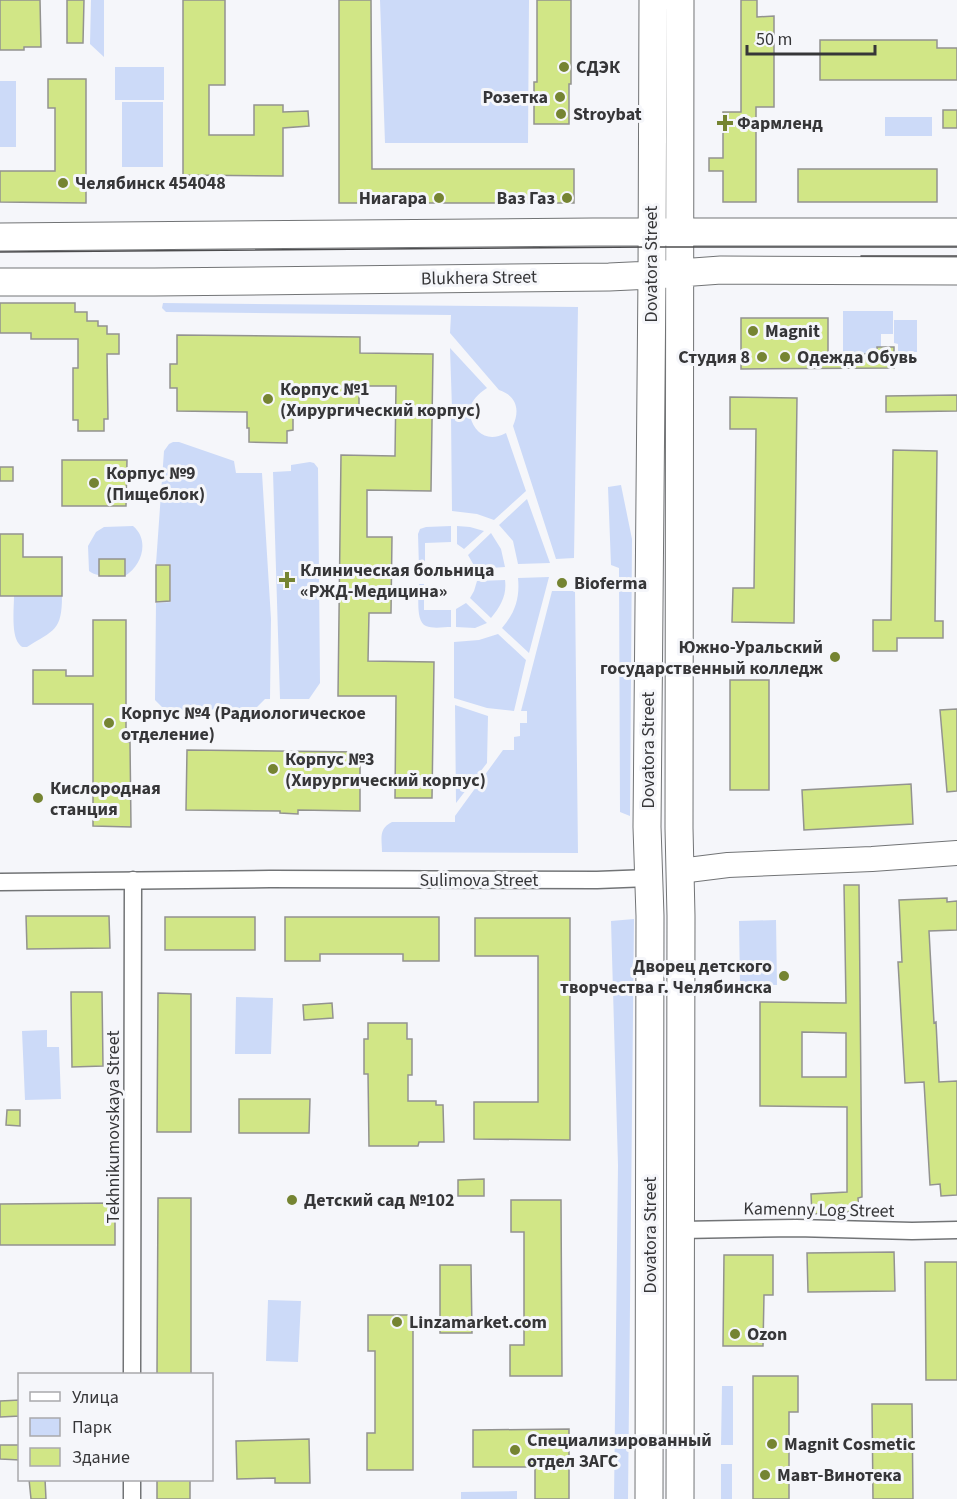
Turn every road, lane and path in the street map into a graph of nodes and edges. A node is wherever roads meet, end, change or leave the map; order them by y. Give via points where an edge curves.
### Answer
1 (653, 0) edge
2 (680, 0) edge
3 (957, 232) edge
4 (652, 233) junction
5 (680, 233) junction
6 (0, 237) edge
7 (957, 271) edge
8 (680, 273) junction
9 (652, 275) junction
10 (0, 282) edge
11 (957, 852) edge
12 (680, 871) junction
13 (649, 878) junction
14 (133, 880) junction
15 (0, 882) edge
16 (681, 1230) junction
17 (957, 1230) edge
18 (132, 1373) edge
19 (132, 1481) edge
20 (132, 1499) edge
21 (649, 1499) edge
22 (680, 1499) edge

1 - 4 main road, Dovatora Street
2 - 5 main road, Dovatora Street
3 - 5 main road
4 - 5 main road
4 - 6 main road
4 - 9 main road, Dovatora Street
5 - 8 main road, Dovatora Street
7 - 8 main road, Blukhera Street
8 - 9 main road, Blukhera Street
8 - 12 main road, Dovatora Street
9 - 10 main road, Blukhera Street
9 - 13 main road, Dovatora Street
11 - 12 street, Sulimova Street
12 - 13 main road, Sulimova Street
12 - 16 main road, Dovatora Street
13 - 14 street, Sulimova Street
13 - 21 main road, Dovatora Street
14 - 15 street, Sulimova Street
14 - 18 street, Tekhnikumovskaya Street
16 - 17 street, Kamenny Log Street
16 - 22 main road, Dovatora Street
19 - 20 street

